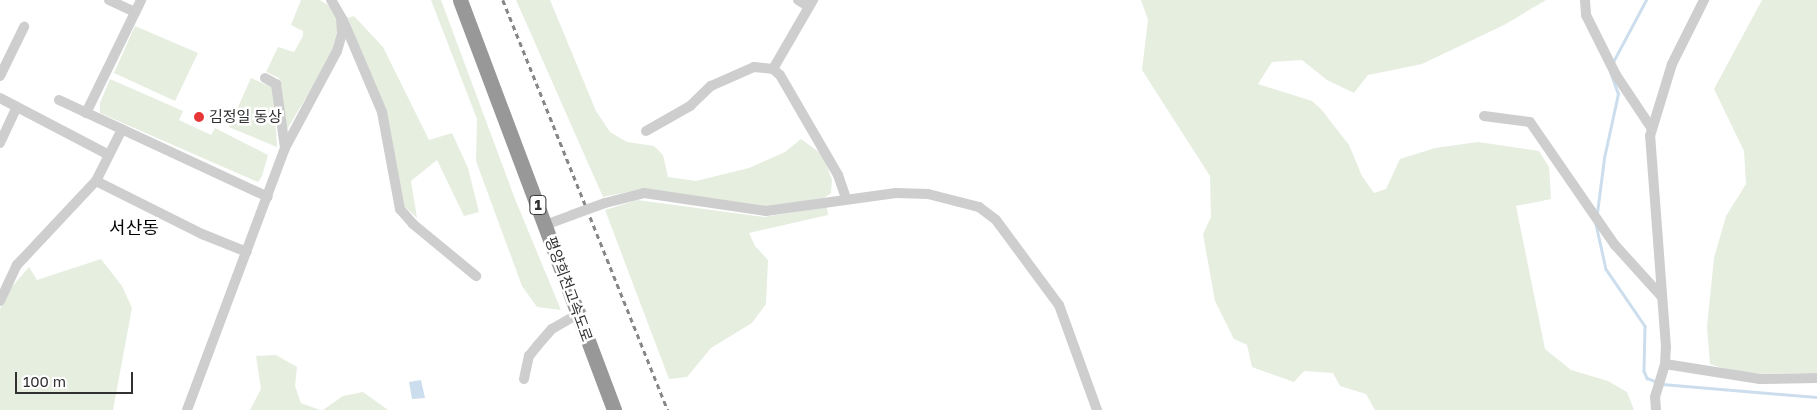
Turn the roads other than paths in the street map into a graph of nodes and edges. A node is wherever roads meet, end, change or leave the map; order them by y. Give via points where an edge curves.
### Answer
1 (109, 0) edge
2 (141, 0) edge
3 (331, 0) edge
4 (460, 0) edge
5 (468, 0) edge
6 (798, 0) edge
7 (1585, 0) edge
8 (1704, 0) edge
9 (811, 3) edge
10 (135, 12) junction
11 (341, 17) junction
12 (24, 26) dead end
13 (773, 69) junction
14 (0, 76) edge
15 (265, 78) dead end
16 (0, 98) edge
17 (59, 100) dead end
18 (17, 107) junction
19 (86, 113) junction
20 (1484, 116) dead end
21 (122, 129) junction
22 (1652, 129) junction
23 (646, 131) dead end
24 (0, 143) edge
25 (285, 148) junction
26 (109, 155) junction
27 (96, 181) junction
28 (268, 197) junction
29 (846, 198) junction
30 (548, 224) junction
31 (247, 252) junction
32 (476, 276) dead end
33 (1662, 297) junction
34 (0, 301) edge
35 (580, 313) junction
36 (1665, 364) junction
37 (1817, 378) edge
38 (524, 379) dead end
39 (187, 410) edge
40 (614, 410) edge
41 (619, 410) edge
42 (1097, 410) edge
43 (1656, 410) edge

1 - 10 street
2 - 10 street
3 - 11 street
4 - 30 highway, 평양희천고속도로 / 1
5 - 30 highway, 평양희천고속도로 / 1
6 - 9 street
7 - 22 street via 1586,15 1616,75
8 - 22 street via 1672,64
9 - 13 street
10 - 19 street
11 - 25 street via 342,33 329,71
11 - 32 street via 382,112 400,209 413,224
12 - 14 street
13 - 23 street via 754,67 711,86 690,106
13 - 29 street via 780,75 838,175
15 - 25 street via 276,84
16 - 18 street
17 - 19 street
18 - 24 street
18 - 26 street
19 - 21 street
20 - 33 street via 1530,122 1614,245
21 - 26 street
21 - 28 street
22 - 33 street
25 - 28 street
26 - 27 street
27 - 31 street via 202,234
27 - 34 street via 17,265
28 - 31 street
29 - 30 street, bridge via 828,204 766,211 644,193
29 - 42 street via 896,193 928,194 979,207 996,220 1059,305
30 - 35 highway, 평양희천고속도로 / 1
31 - 39 street
33 - 36 street
35 - 38 street via 552,329 537,346 529,356
35 - 40 highway, 평양희천고속도로 / 1
35 - 41 highway, 평양희천고속도로 / 1
36 - 37 street via 1760,379
36 - 43 street via 1658,382

